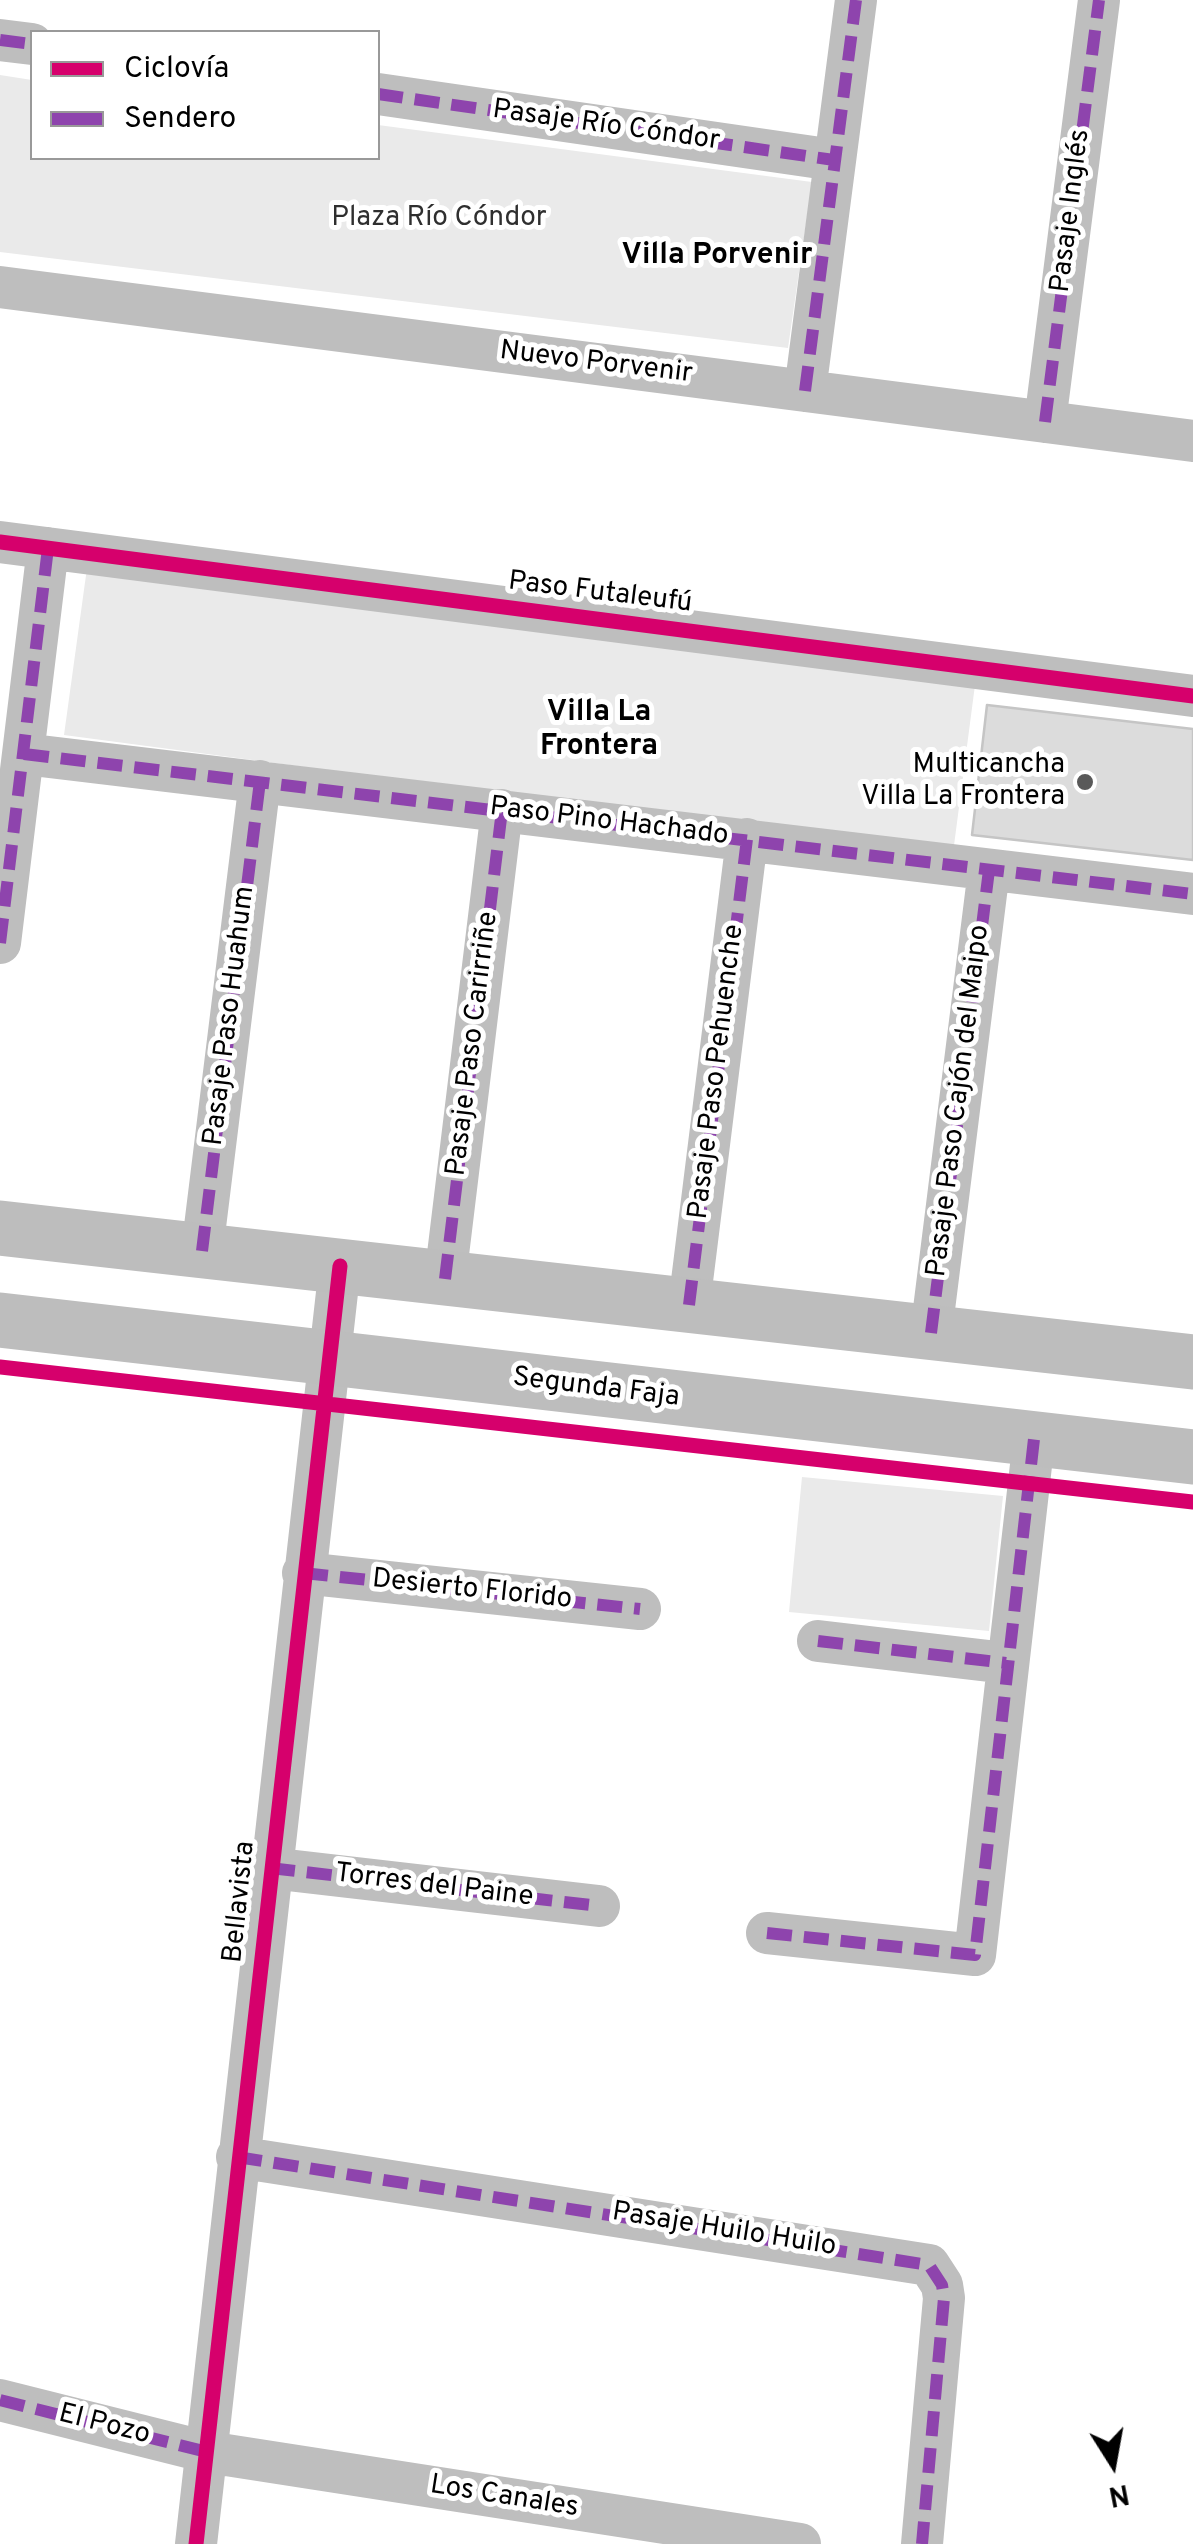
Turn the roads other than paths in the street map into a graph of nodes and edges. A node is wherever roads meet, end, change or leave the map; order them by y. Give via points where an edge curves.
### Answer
1 (856, 0) edge
2 (1099, 0) edge
3 (0, 40) edge
4 (30, 44) edge
5 (380, 94) edge
6 (834, 160) junction
7 (0, 287) edge
8 (805, 391) junction
9 (1045, 422) junction
10 (1193, 441) edge
11 (0, 542) edge
12 (48, 548) junction
13 (1193, 696) edge
14 (24, 754) junction
15 (260, 781) junction
16 (502, 810) junction
17 (747, 840) junction
18 (989, 870) junction
19 (1193, 894) edge
20 (0, 943) edge
21 (0, 1228) edge
22 (202, 1251) junction
23 (340, 1266) junction
24 (445, 1278) junction
25 (689, 1306) junction
26 (0, 1320) edge
27 (930, 1333) junction
28 (327, 1358) junction
29 (1193, 1362) edge
30 (1034, 1439) junction
31 (1192, 1448) edge
32 (303, 1573) junction
33 (640, 1609) dead end
34 (818, 1641) dead end
35 (1006, 1663) junction
36 (270, 1868) junction
37 (599, 1906) dead end
38 (767, 1933) dead end
39 (237, 2157) junction
40 (0, 2400) edge
41 (207, 2452) junction
42 (196, 2544) edge
43 (800, 2544) edge
44 (922, 2544) edge

1 - 6 street
2 - 9 street, Pasaje Inglés
3 - 4 street
5 - 6 street, Pasaje Río Cóndor
6 - 8 street
7 - 8 street, Nuevo Porvenir
8 - 9 street, Nuevo Porvenir
9 - 10 street, Nuevo Porvenir
11 - 12 street, Paso Futaleufú
12 - 13 street, Paso Futaleufú
12 - 14 street
14 - 15 street, Paso Pino Hachado
14 - 20 street
15 - 16 street, Paso Pino Hachado
15 - 22 street, Pasaje Paso Huahum
16 - 17 street, Paso Pino Hachado
16 - 24 street, Pasaje Paso Carirriñe
17 - 18 street, Paso Pino Hachado
17 - 25 street, Pasaje Paso Pehuenche
18 - 19 street, Paso Pino Hachado
18 - 27 street, Pasaje Paso Cajón del Maipo
21 - 22 main road
22 - 23 main road
23 - 24 main road
23 - 28 street, Bellavista
24 - 25 main road
25 - 27 main road
26 - 28 main road, Segunda Faja
27 - 29 main road
28 - 30 main road, Segunda Faja
28 - 32 street, Bellavista
30 - 31 main road, Segunda Faja
30 - 35 street
32 - 33 street, Desierto Florido
32 - 36 street, Bellavista
34 - 35 street
35 - 38 street via 975,1955
36 - 37 street, Torres del Paine
36 - 39 street, Bellavista
39 - 41 street, Bellavista
39 - 44 street, Pasaje Huilo Huilo via 929,2265 944,2298
40 - 41 street, El Pozo
41 - 42 street, Bellavista
41 - 43 street, Los Canales

